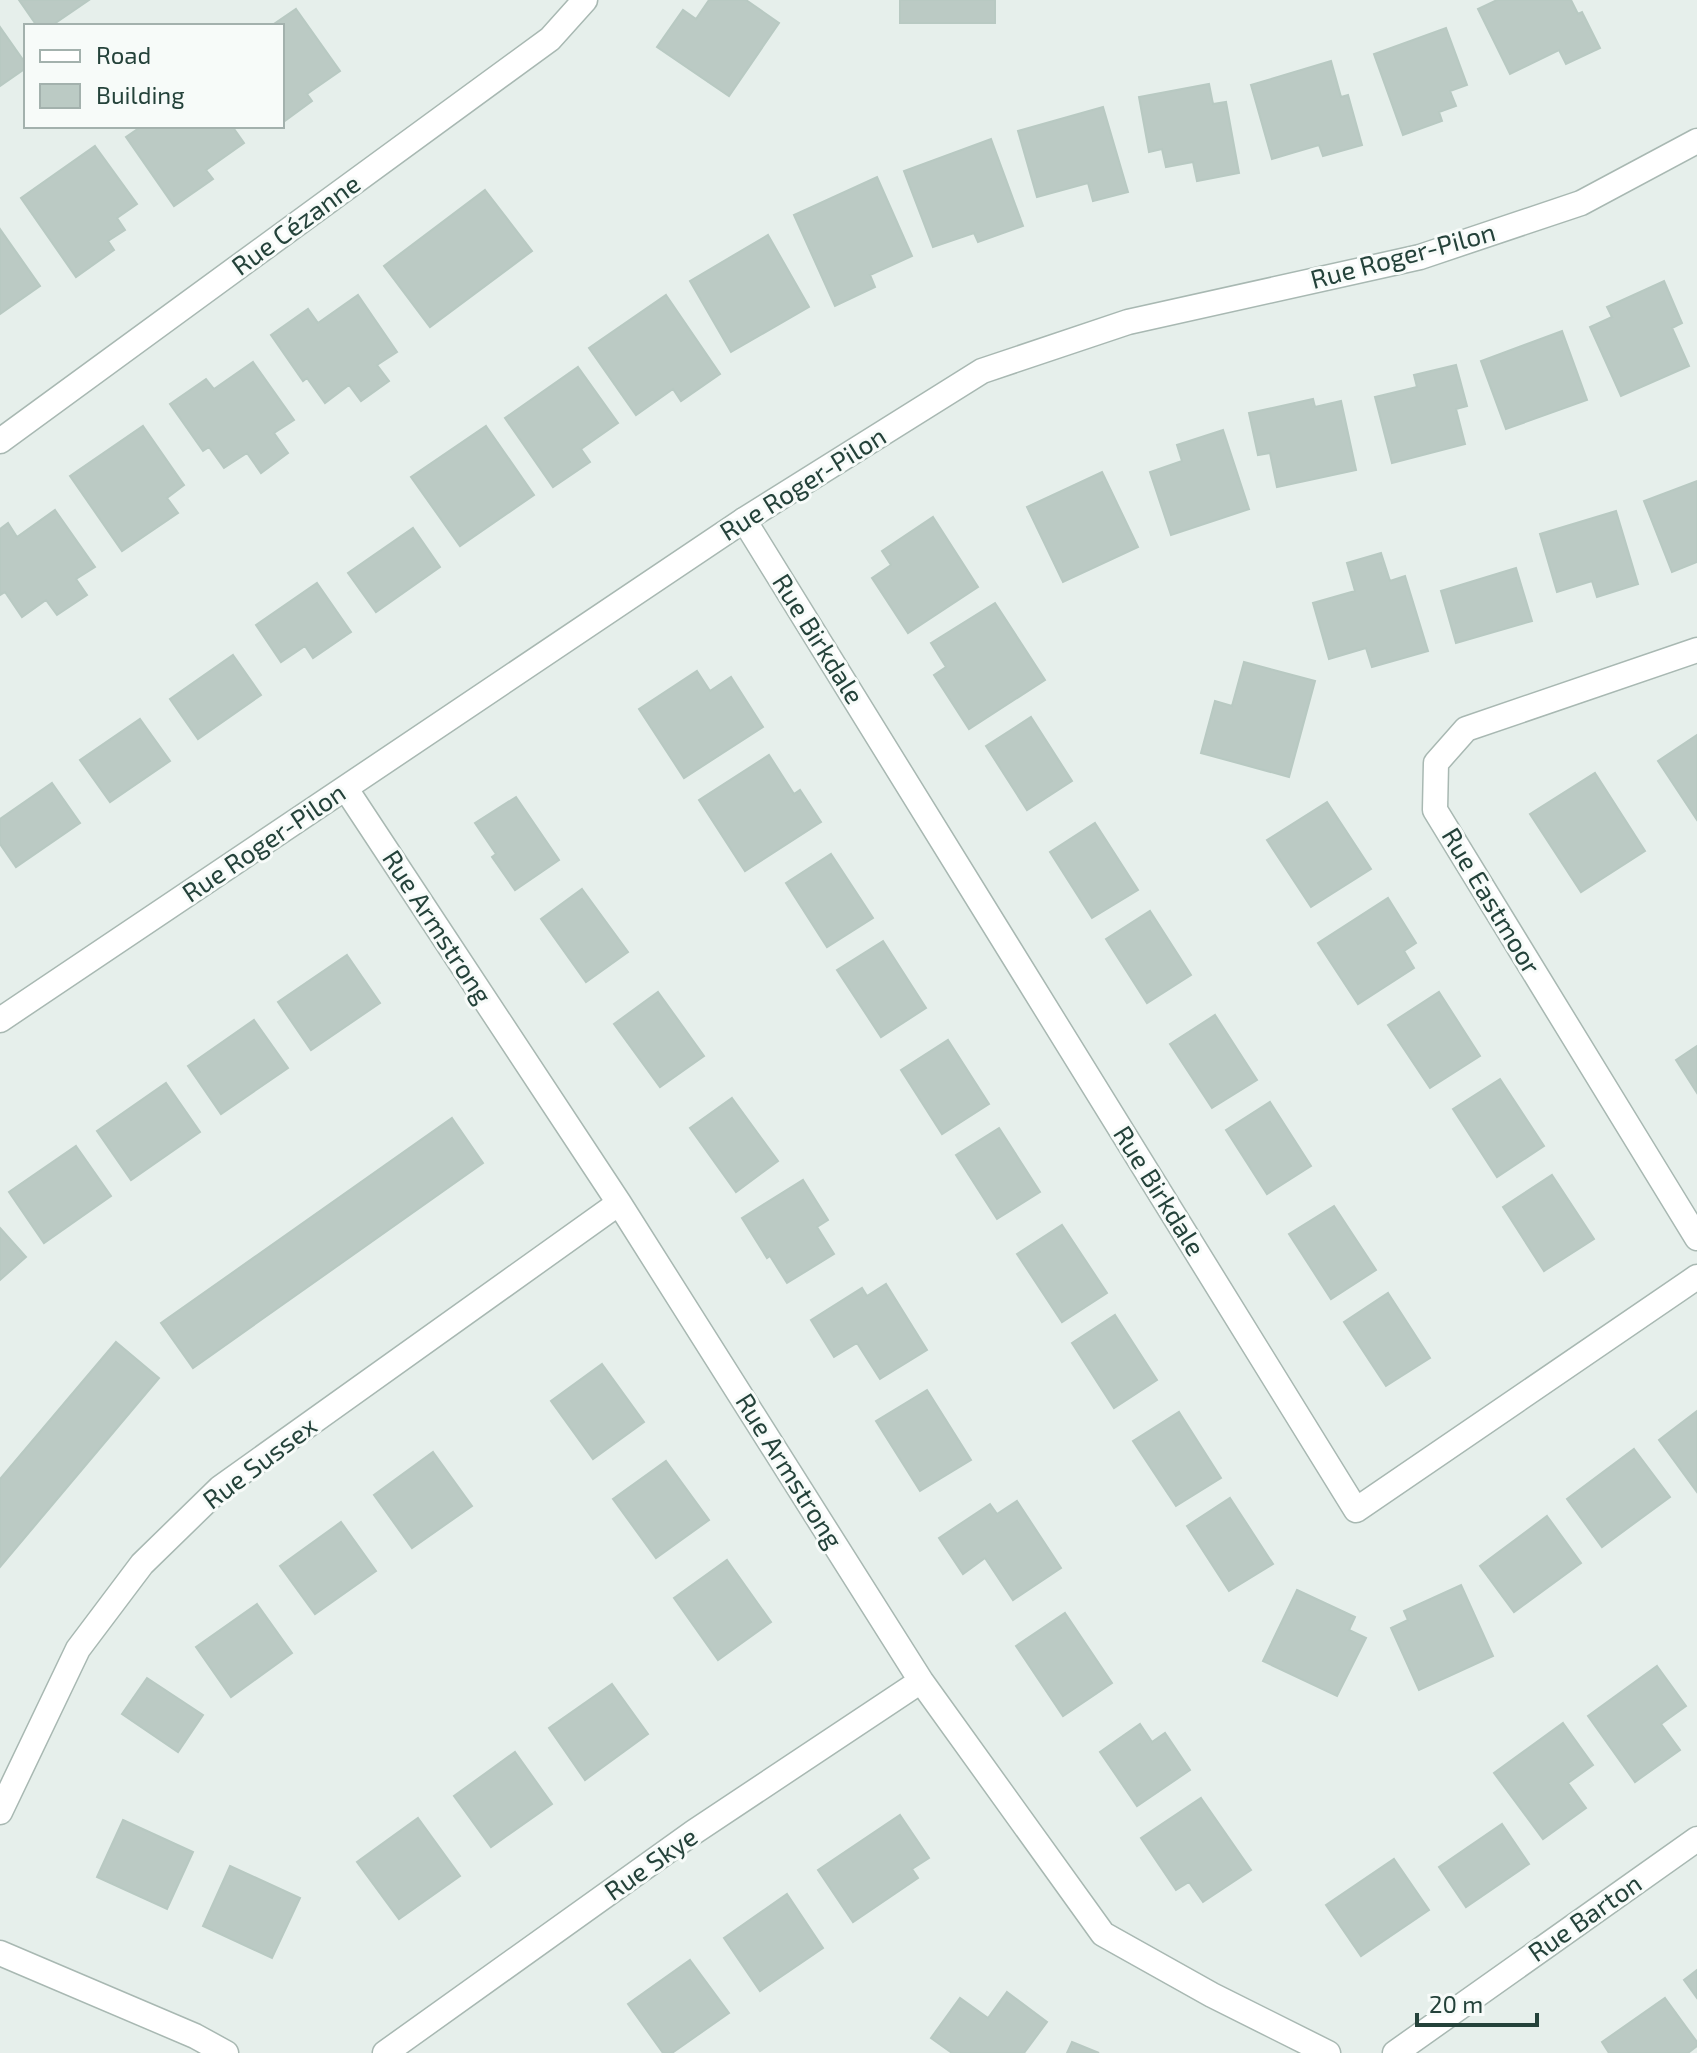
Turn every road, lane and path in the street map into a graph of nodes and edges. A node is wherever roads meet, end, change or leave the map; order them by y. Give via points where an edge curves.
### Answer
1 (585, 0) edge
2 (1697, 141) edge
3 (0, 441) edge
4 (744, 520) junction
5 (1697, 650) edge
6 (346, 789) junction
7 (0, 1020) edge
8 (619, 1203) junction
9 (1697, 1238) edge
10 (1697, 1277) edge
11 (921, 1681) junction
12 (0, 1812) edge
13 (1697, 1839) edge
14 (0, 1953) edge
15 (226, 2053) edge
16 (385, 2053) edge
17 (1328, 2053) edge
18 (1395, 2053) edge

1 - 3 street, Rue Cézanne via 550,39
2 - 4 street, Rue Roger-Pilon via 1581,203 1420,257 1128,322 982,371
4 - 6 street, Rue Roger-Pilon
4 - 10 street, Rue Birkdale via 1356,1510
5 - 9 street, Rue Eastmoor via 1466,729 1436,763 1435,810
6 - 7 street, Rue Roger-Pilon
6 - 8 street, Rue Armstrong
8 - 11 street, Rue Armstrong
8 - 12 street, Rue Sussex via 220,1488 142,1564 78,1649
11 - 16 street, Rue Skye via 694,1832
11 - 17 street, Rue Armstrong via 1103,1934
13 - 18 street, Rue Barton
14 - 15 street

